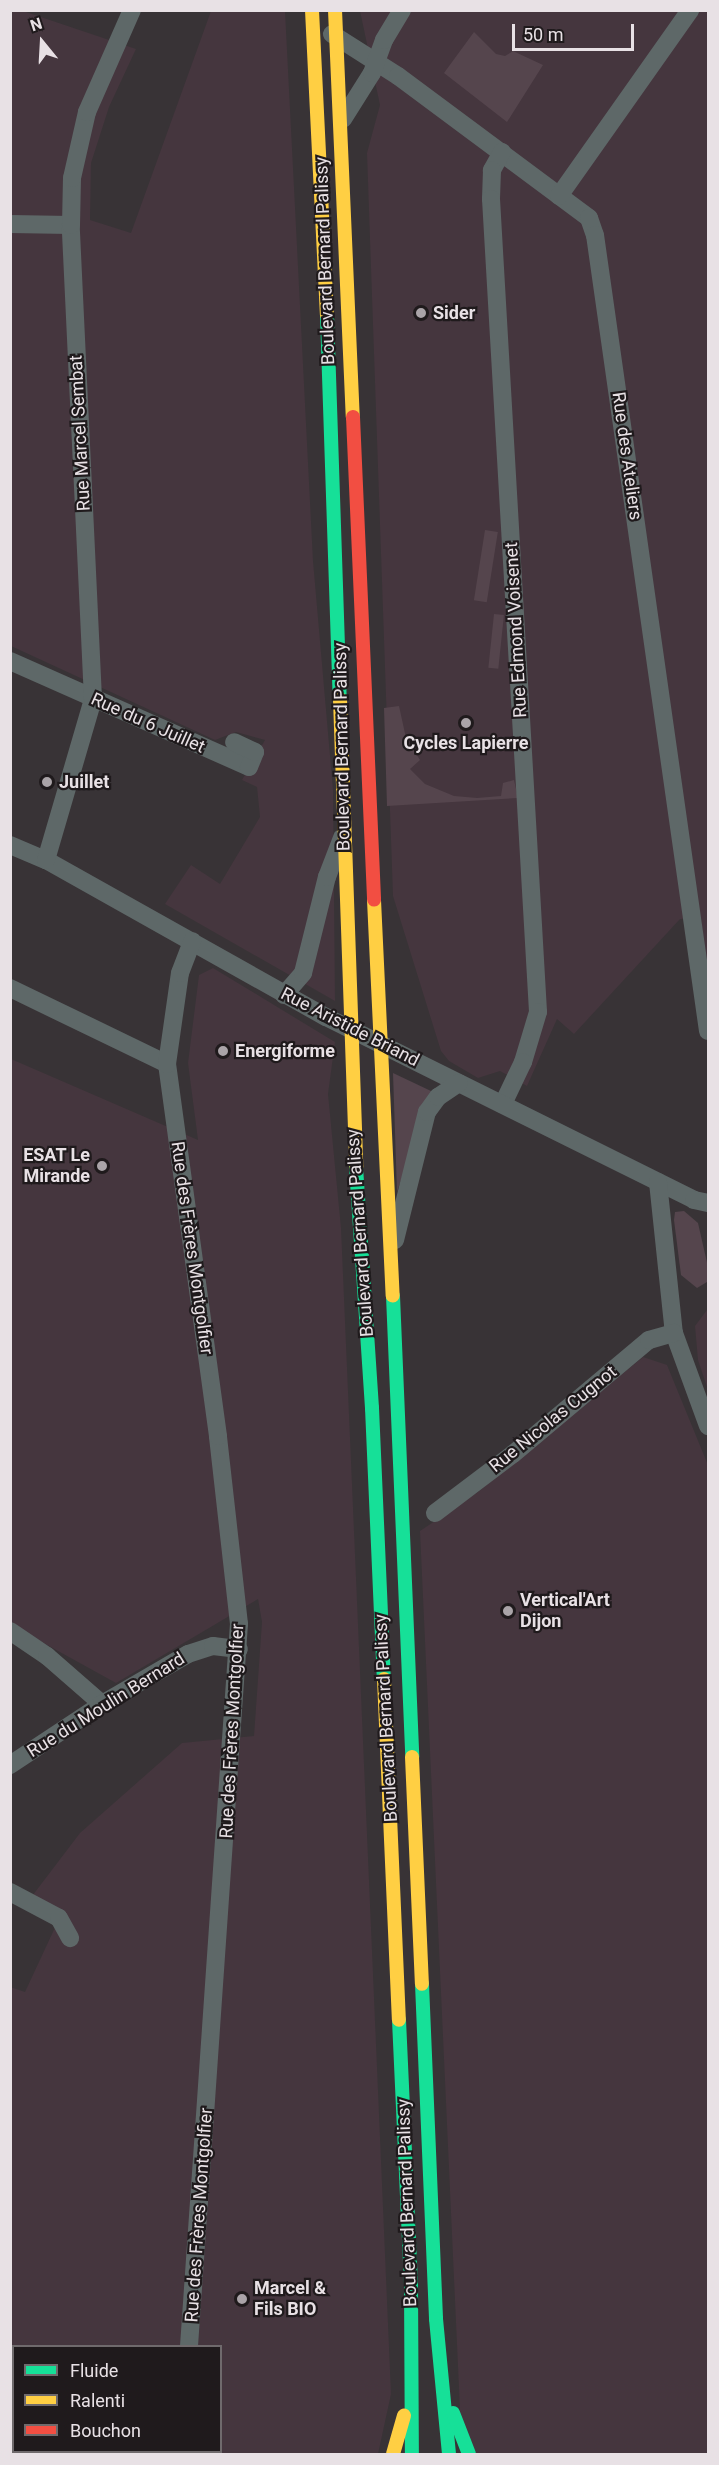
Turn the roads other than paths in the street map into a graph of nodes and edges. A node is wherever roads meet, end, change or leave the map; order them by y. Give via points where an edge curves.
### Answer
1 (132, 10) edge
2 (402, 10) edge
3 (690, 10) edge
4 (335, 12) edge
5 (313, 17) edge
6 (338, 38) junction
7 (377, 61) junction
8 (342, 120) junction
9 (502, 152) junction
10 (559, 196) junction
11 (10, 224) edge
12 (71, 225) junction
13 (10, 662) edge
14 (93, 699) junction
15 (234, 742) dead end
16 (344, 835) junction
17 (10, 845) edge
18 (46, 860) junction
19 (192, 941) junction
20 (10, 988) edge
21 (284, 995) junction
22 (350, 1029) junction
23 (708, 1030) edge
24 (382, 1045) junction
25 (167, 1064) junction
26 (459, 1083) junction
27 (503, 1104) junction
28 (658, 1182) junction
29 (701, 1201) edge
30 (388, 1261) junction
31 (674, 1333) junction
32 (708, 1426) edge
33 (435, 1513) dead end
34 (10, 1631) edge
35 (239, 1649) junction
36 (102, 1704) junction
37 (11, 1763) edge
38 (10, 1892) edge
39 (70, 1938) dead end
40 (189, 2345) edge
41 (442, 2381) junction
42 (410, 2395) junction
43 (393, 2454) edge
44 (412, 2454) edge
45 (449, 2454) edge
46 (469, 2454) edge

1 - 12 street, Rue Marcel Sembat via 96,87 80,136 72,178
2 - 7 street
3 - 10 street
4 - 6 main road, Boulevard Bernard Palissy
5 - 6 street, Rue des Ateliers
5 - 16 main road, Boulevard Bernard Palissy via 334,489
6 - 7 street, Rue des Ateliers
6 - 8 main road, Boulevard Bernard Palissy
7 - 8 street
7 - 9 street, Rue des Ateliers
8 - 24 main road, Boulevard Bernard Palissy via 366,754
9 - 10 street, Rue des Ateliers
9 - 27 street, Rue Edmond Voisenet via 492,170 491,199 538,1012 523,1062
10 - 23 street, Rue des Ateliers via 589,218 595,235
11 - 12 street
12 - 14 street, Rue Marcel Sembat
13 - 14 street, Rue du 6 Juillet
14 - 15 street, Rue du 6 Juillet via 249,767 255,752
14 - 18 street, Rue Marcel Sembat
16 - 21 street via 327,877 303,973
16 - 22 main road, Boulevard Bernard Palissy
17 - 18 street, Rue Aristide Briand
18 - 19 street, Rue Aristide Briand
19 - 21 street, Rue Aristide Briand
19 - 25 street, Rue des Frères Montgolfier via 180,973
20 - 25 street
21 - 22 street, Rue Aristide Briand
22 - 24 street, Rue Aristide Briand
22 - 42 main road, Boulevard Bernard Palissy via 411,2274
24 - 26 street, Rue Aristide Briand
24 - 30 main road, Boulevard Bernard Palissy
25 - 35 street, Rue des Frères Montgolfier via 220,1448 238,1599
26 - 27 street, Rue Aristide Briand
26 - 30 street, Boulevard Bernard Palissy via 438,1097 427,1112
27 - 28 street, Rue Aristide Briand
28 - 29 street, Rue Aristide Briand
28 - 31 street
30 - 41 main road, Boulevard Bernard Palissy
31 - 32 street
31 - 33 street, Rue Nicolas Cugnot via 649,1340 513,1454
34 - 36 street via 47,1656
35 - 36 street, Rue du Moulin Bernard via 213,1646 194,1652
35 - 40 street, Rue des Frères Montgolfier
36 - 37 street, Rue du Moulin Bernard
38 - 39 street via 59,1918
41 - 45 main road, Boulevard Bernard Palissy
41 - 46 main road
42 - 43 main road
42 - 44 main road, Boulevard Bernard Palissy

